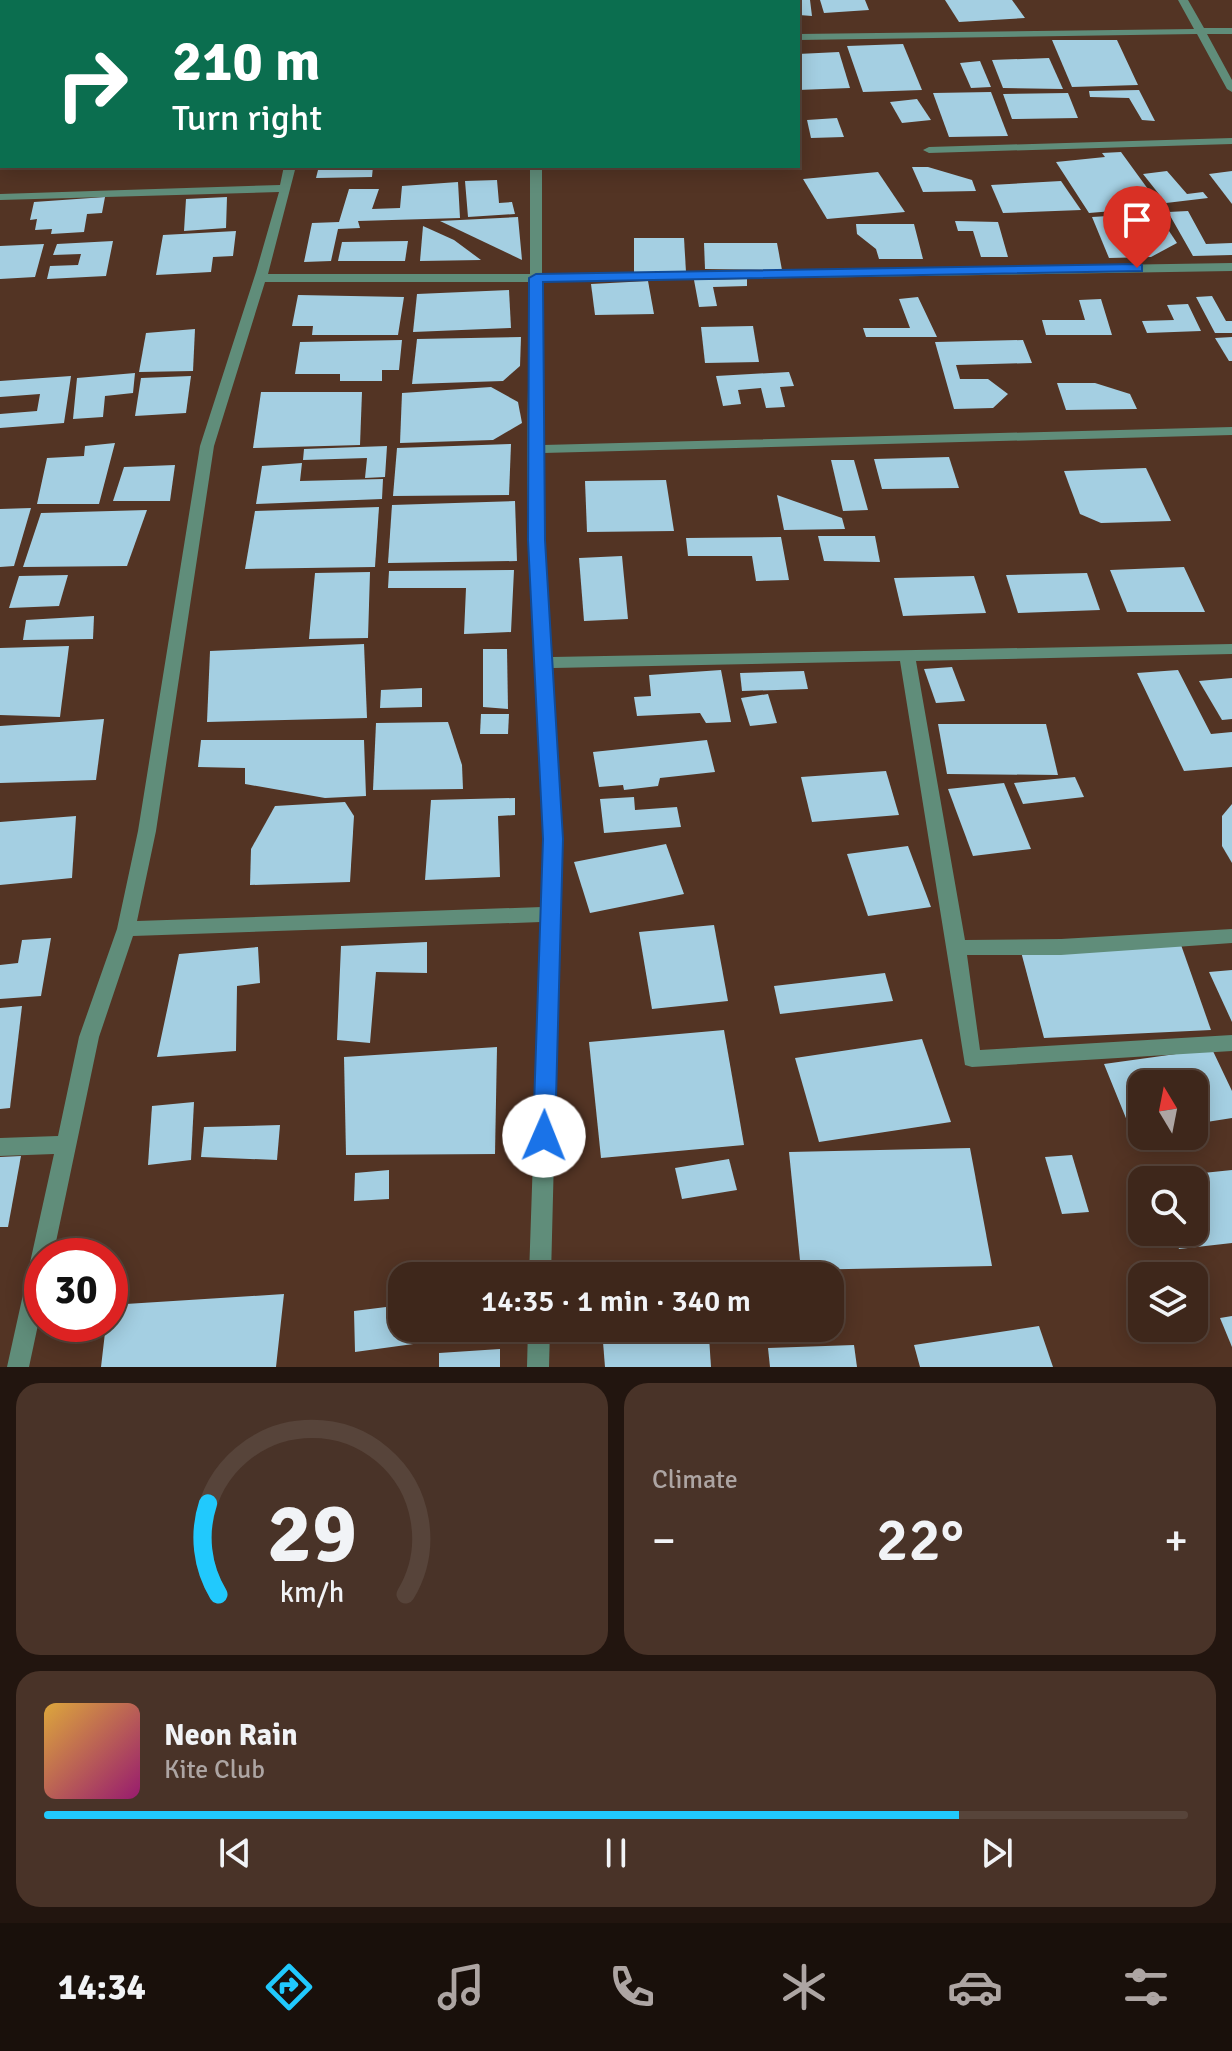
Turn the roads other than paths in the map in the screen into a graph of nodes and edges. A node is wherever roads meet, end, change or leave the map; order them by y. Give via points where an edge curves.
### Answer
1 (1183, 0) edge
2 (1232, 31) edge
3 (1200, 32) junction
4 (800, 37) edge
5 (1232, 89) edge
6 (1232, 141) edge
7 (929, 150) dead end
8 (290, 168) edge
9 (536, 168) edge
10 (286, 188) junction
11 (0, 197) edge
12 (1232, 267) edge
13 (263, 278) junction
14 (536, 278) junction
15 (1232, 431) edge
16 (537, 449) junction
17 (1232, 649) edge
18 (907, 656) junction
19 (545, 663) junction
20 (551, 914) junction
21 (126, 929) junction
22 (1232, 936) edge
23 (957, 948) junction
24 (1232, 1043) edge
25 (65, 1145) junction
26 (0, 1147) edge
27 (540, 1262) edge
28 (539, 1342) edge
29 (18, 1367) edge
30 (538, 1367) edge

1 - 3 street
2 - 3 street
3 - 4 street
3 - 5 street
6 - 7 street
8 - 10 street
9 - 14 street
10 - 11 street
10 - 13 street
12 - 14 street
13 - 14 street
13 - 21 street via 207,446
14 - 16 street
15 - 16 street
16 - 19 street via 536,540
17 - 18 street
18 - 19 street
18 - 23 street
19 - 20 street
20 - 21 street via 413,923
20 - 27 street
21 - 25 street via 89,1037
22 - 23 street
23 - 24 street via 972,1059
25 - 26 street
25 - 29 street
28 - 30 street

